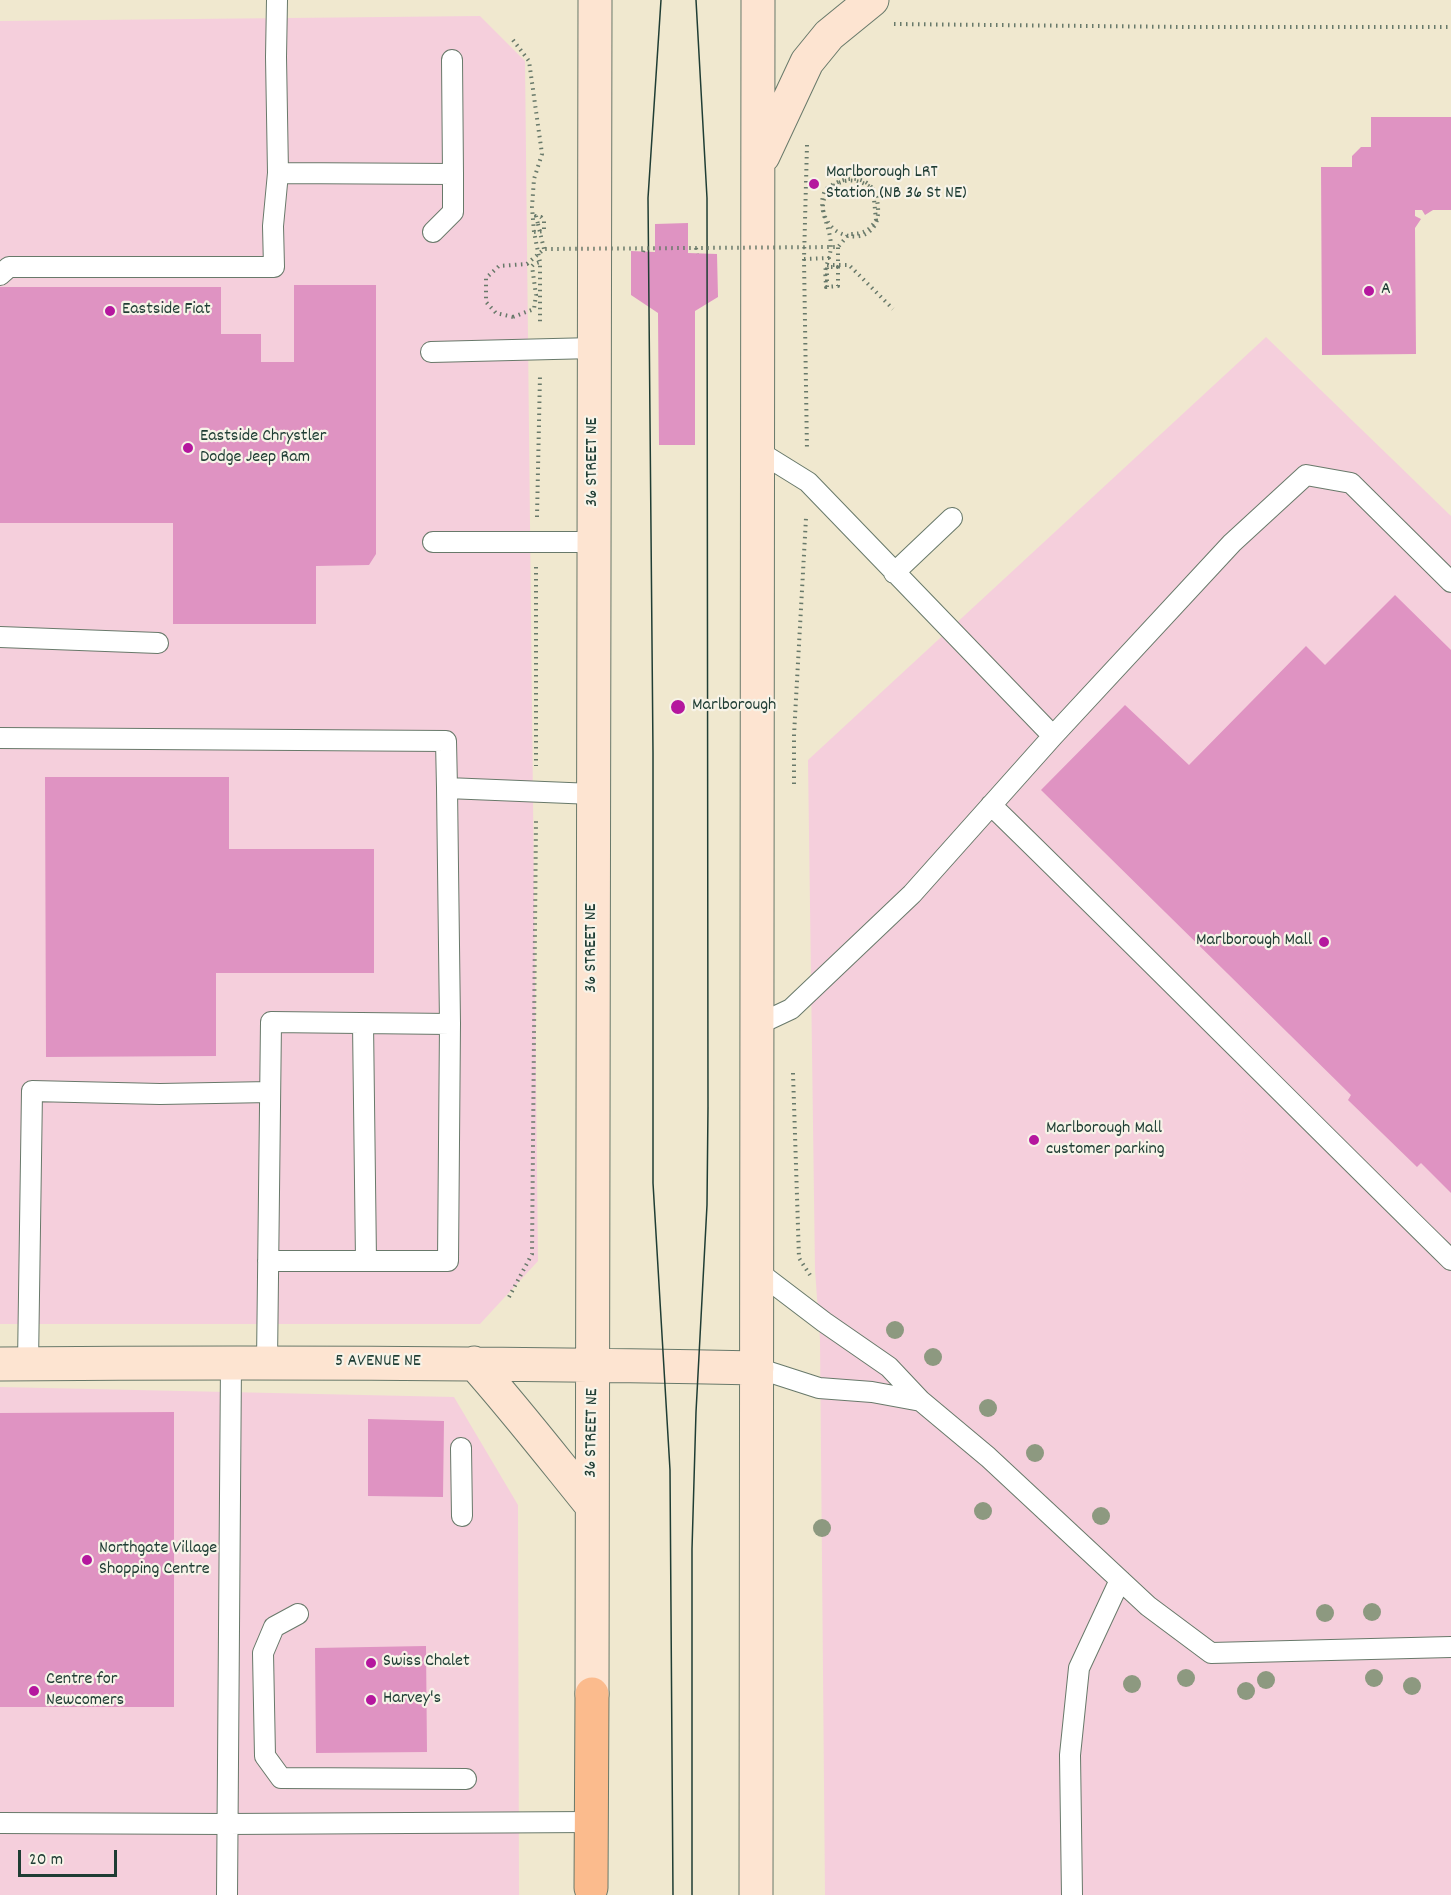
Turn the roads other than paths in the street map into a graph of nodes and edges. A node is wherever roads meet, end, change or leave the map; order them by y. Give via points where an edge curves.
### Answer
1 (277, 0) edge
2 (595, 0) edge
3 (758, 0) edge
4 (880, 12) edge
5 (452, 60) dead end
6 (758, 165) junction
7 (278, 173) junction
8 (453, 174) junction
9 (433, 232) dead end
10 (0, 275) edge
11 (594, 348) junction
12 (431, 352) dead end
13 (758, 451) junction
14 (952, 518) dead end
15 (433, 542) dead end
16 (593, 542) junction
17 (894, 573) junction
18 (1451, 582) edge
19 (0, 637) edge
20 (158, 643) dead end
21 (1053, 736) junction
22 (0, 738) edge
23 (447, 788) junction
24 (593, 794) junction
25 (991, 806) junction
26 (363, 1023) junction
27 (450, 1024) junction
28 (757, 1025) junction
29 (270, 1092) junction
30 (1451, 1260) edge
31 (268, 1261) junction
32 (366, 1261) junction
33 (757, 1271) junction
34 (231, 1362) junction
35 (267, 1362) junction
36 (14, 1364) edge
37 (474, 1364) junction
38 (594, 1365) junction
39 (757, 1368) junction
40 (921, 1401) junction
41 (461, 1448) dead end
42 (592, 1506) junction
43 (462, 1516) dead end
44 (1120, 1580) junction
45 (298, 1614) dead end
46 (1451, 1647) edge
47 (465, 1779) dead end
48 (591, 1822) junction
49 (0, 1823) edge
50 (227, 1824) junction
51 (591, 1891) edge
52 (227, 1895) edge
53 (756, 1895) edge
54 (1072, 1895) edge

1 - 7 lane
2 - 11 main road, 36 STREET NE
3 - 6 main road
4 - 6 main road via 829,35 807,62
5 - 8 lane
6 - 13 main road
7 - 8 lane
7 - 10 lane via 274,267 9,267
8 - 9 lane via 453,212
11 - 12 lane
11 - 16 main road, 36 STREET NE
13 - 17 lane via 808,482
13 - 28 main road
14 - 17 lane
15 - 16 lane
16 - 24 main road, 36 STREET NE
17 - 21 lane
18 - 21 lane via 1352,483 1306,475 1232,543
19 - 20 lane
21 - 25 lane
22 - 23 lane via 446,741
23 - 24 lane
23 - 27 lane
24 - 38 main road, 36 STREET NE
25 - 28 lane via 912,894 791,1009
25 - 30 lane
26 - 27 lane
26 - 29 lane via 271,1022
26 - 32 lane
27 - 32 lane via 448,1261
28 - 33 main road
29 - 31 lane
29 - 36 lane via 32,1091
31 - 32 lane
31 - 35 lane
33 - 39 main road
33 - 40 lane via 889,1367
34 - 35 main road, 5 AVENUE NE
34 - 36 main road, 5 AVENUE NE
34 - 50 lane
35 - 37 main road, 5 AVENUE NE
37 - 38 main road, 5 AVENUE NE
37 - 42 main road via 513,1406
38 - 39 main road, 5 AVENUE NE
38 - 42 main road, 36 STREET NE
39 - 40 lane via 819,1388
39 - 53 main road
40 - 44 lane via 988,1457
41 - 43 lane
42 - 48 main road, 36 STREET NE
44 - 46 lane via 1211,1653
44 - 54 lane via 1079,1668 1070,1755
45 - 47 lane via 274,1627 263,1653 265,1756 281,1778
48 - 50 lane
48 - 51 main road, 36 STREET NE
49 - 50 lane
50 - 52 lane

